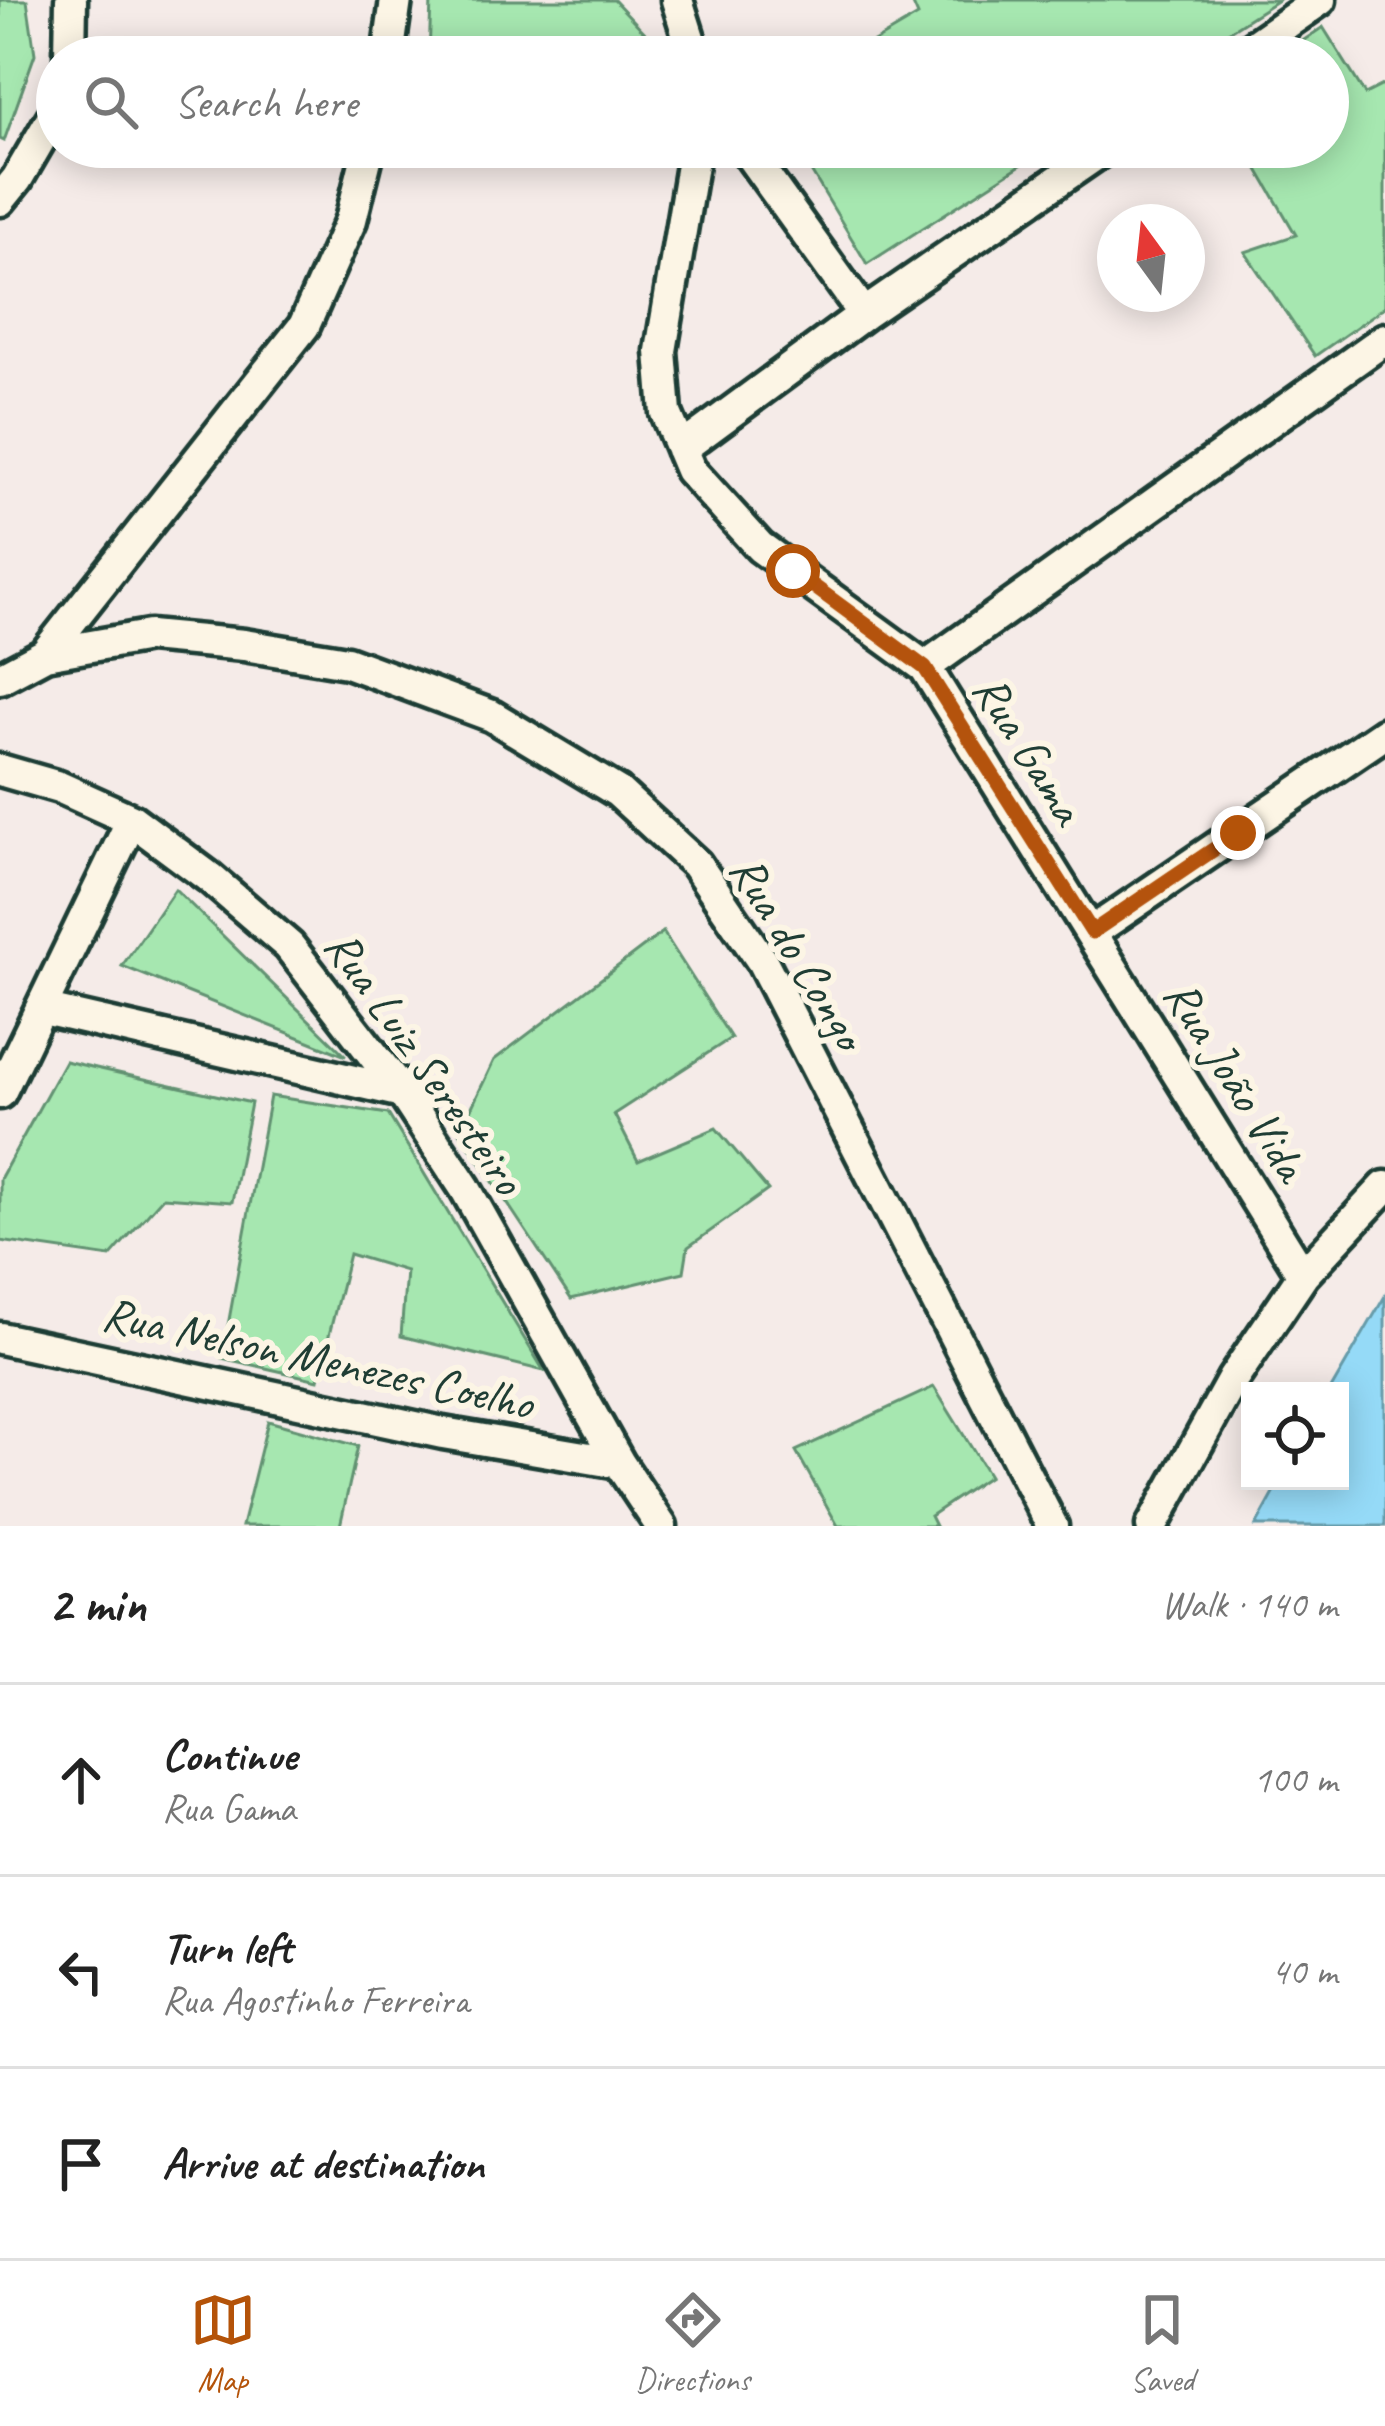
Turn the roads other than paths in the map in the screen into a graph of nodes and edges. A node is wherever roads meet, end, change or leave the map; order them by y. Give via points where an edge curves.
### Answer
1 (71, 0) edge
2 (396, 0) edge
3 (677, 0) edge
4 (1320, 0) edge
5 (70, 36) edge
6 (391, 36) edge
7 (688, 36) edge
8 (1268, 36) edge
9 (36, 146) edge
10 (364, 168) edge
11 (692, 168) edge
12 (759, 168) edge
13 (1076, 168) edge
14 (0, 200) edge
15 (864, 314) junction
16 (1385, 339) edge
17 (681, 448) junction
18 (45, 654) junction
19 (925, 668) junction
20 (0, 678) edge
21 (1385, 734) edge
22 (0, 770) edge
23 (132, 820) junction
24 (1092, 932) junction
25 (43, 1009) junction
26 (402, 1092) junction
27 (0, 1093) edge
28 (1385, 1187) edge
29 (1303, 1275) junction
30 (0, 1338) edge
31 (620, 1462) junction
32 (661, 1526) edge
33 (1052, 1526) edge
34 (1152, 1526) edge

1 - 5 street
2 - 6 street
3 - 7 street
4 - 8 street
9 - 14 street
10 - 18 street via 334,266 304,326
11 - 17 street, Rua Gama via 661,351 666,413
12 - 15 street
13 - 15 street
15 - 17 street
16 - 19 street
17 - 19 street, Rua Gama via 690,470 760,547
18 - 20 street
18 - 33 street, Rua do Congo via 148,636 347,662 493,716 618,792 696,864 762,962
19 - 24 street, Rua Gama
21 - 24 street
22 - 23 street, Rua Luiz Seresteiro
23 - 25 street
23 - 26 street, Rua Luiz Seresteiro via 289,946
24 - 29 street, Rua João Vida
25 - 26 street
25 - 27 street
26 - 31 street, Rua Luiz Seresteiro
28 - 29 street
29 - 34 street via 1233,1379
30 - 31 street, Rua Nelson Menezes Coelho via 443,1433
31 - 32 street, Rua Luiz Seresteiro

